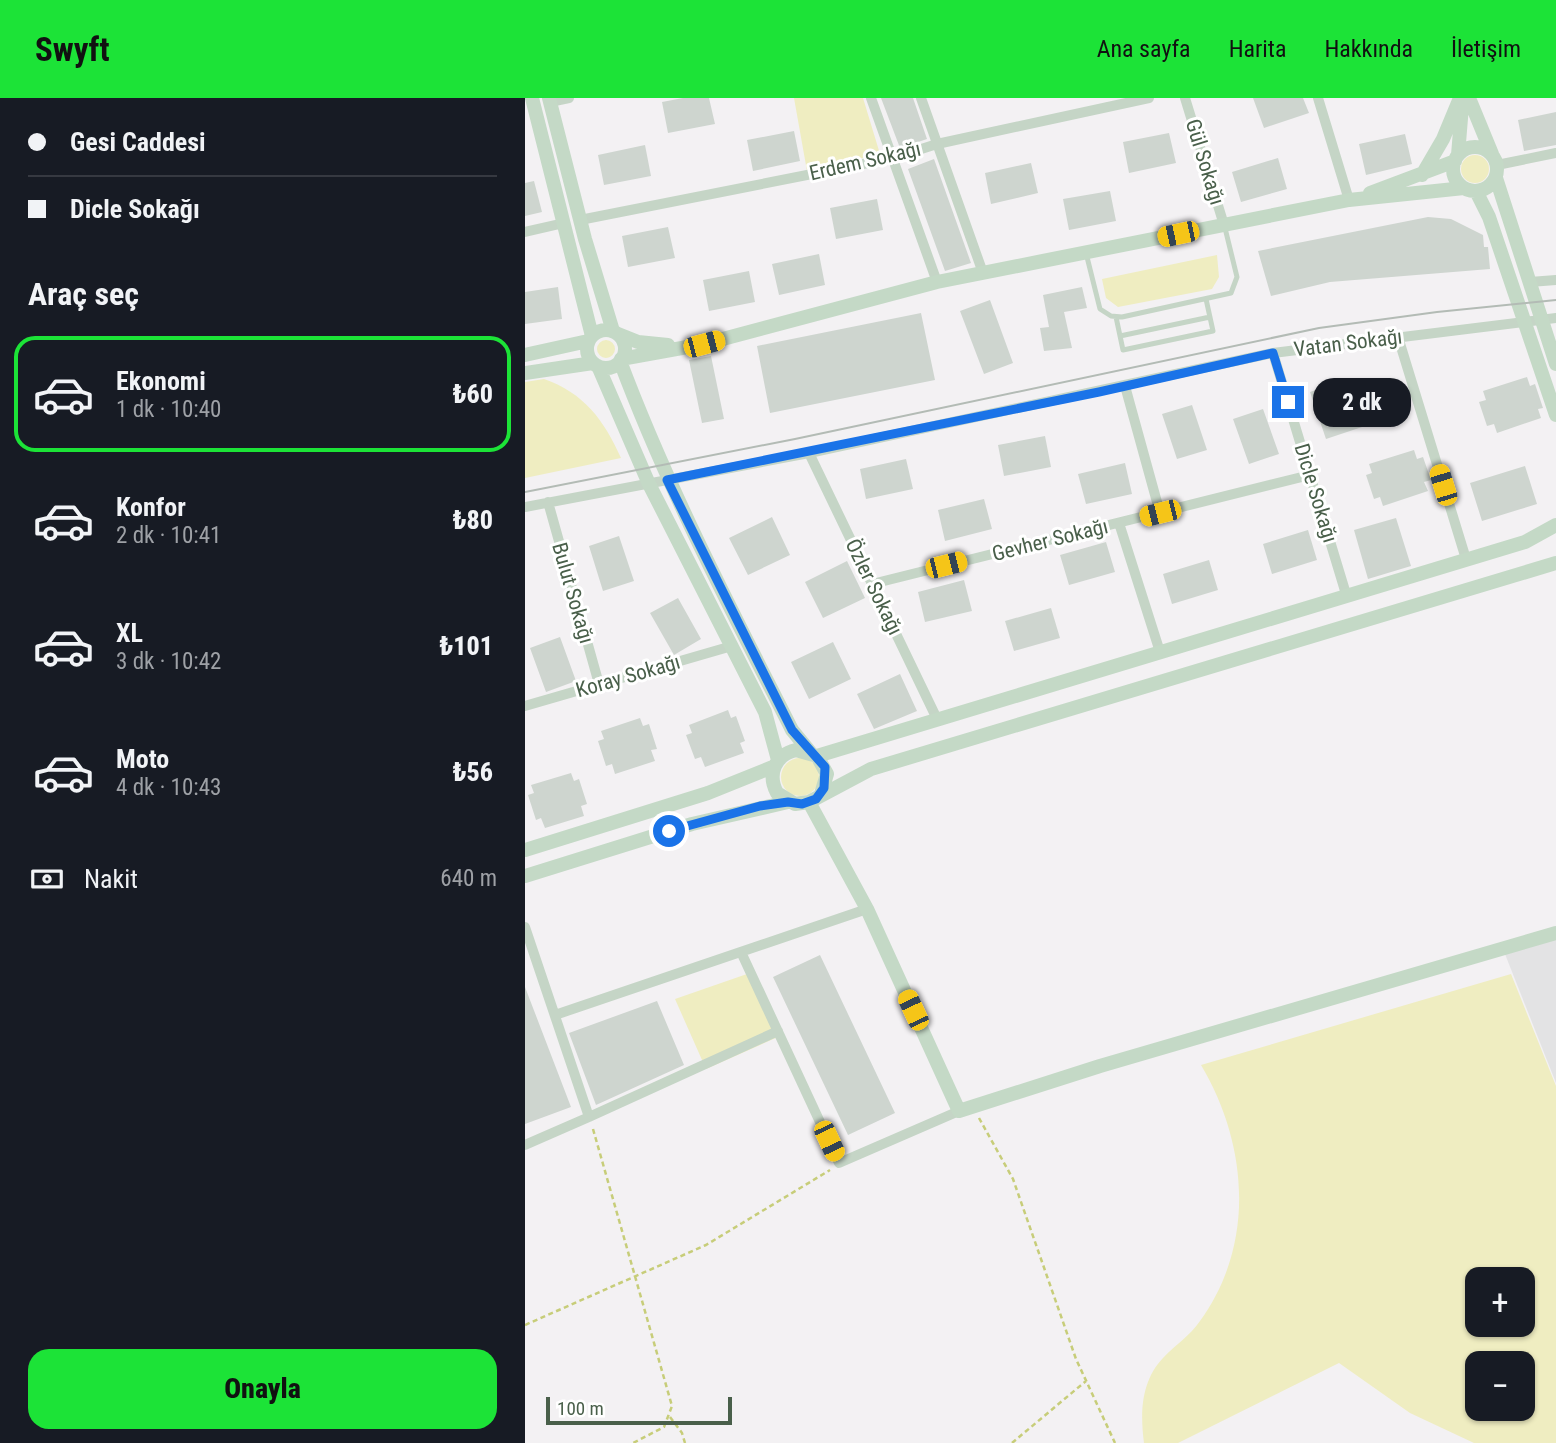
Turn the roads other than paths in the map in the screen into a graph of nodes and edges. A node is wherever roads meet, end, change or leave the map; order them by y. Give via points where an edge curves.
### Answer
1 (569, 98) edge
2 (871, 98) edge
3 (921, 98) edge
4 (1149, 98) edge
5 (1185, 98) edge
6 (1318, 98) edge
7 (1461, 98) edge
8 (1469, 98) edge
9 (550, 100) edge
10 (530, 102) edge
11 (937, 144) junction
12 (1556, 153) edge
13 (893, 158) junction
14 (1457, 158) junction
15 (1495, 166) junction
16 (1422, 175) junction
17 (1470, 190) junction
18 (1349, 200) junction
19 (580, 220) junction
20 (563, 223) junction
21 (1224, 225) junction
22 (525, 232) edge
23 (1086, 253) junction
24 (983, 273) junction
25 (1556, 280) edge
26 (937, 282) junction
27 (1530, 282) junction
28 (1206, 299) junction
29 (1116, 317) junction
30 (1210, 317) junction
31 (1549, 318) edge
32 (1524, 321) junction
33 (615, 333) junction
34 (1120, 336) junction
35 (1398, 337) junction
36 (590, 339) junction
37 (704, 344) junction
38 (1273, 353) junction
39 (525, 355) edge
40 (620, 360) junction
41 (596, 364) junction
42 (1556, 365) edge
43 (525, 373) edge
44 (1125, 386) junction
45 (1556, 415) edge
46 (809, 453) junction
47 (1310, 475) junction
48 (667, 480) junction
49 (649, 484) junction
50 (548, 502) junction
51 (525, 507) edge
52 (1160, 513) junction
53 (1119, 523) junction
54 (1556, 524) edge
55 (1466, 559) junction
56 (1556, 563) edge
57 (872, 584) junction
58 (1346, 594) junction
59 (732, 646) junction
60 (1160, 652) junction
61 (599, 684) junction
62 (525, 706) edge
63 (938, 721) junction
64 (813, 754) junction
65 (776, 763) junction
66 (815, 798) junction
67 (788, 802) junction
68 (525, 849) edge
69 (525, 876) edge
70 (867, 909) junction
71 (525, 927) edge
72 (1556, 933) edge
73 (741, 952) junction
74 (555, 1015) junction
75 (778, 1031) junction
76 (965, 1109) junction
77 (589, 1117) junction
78 (525, 1145) edge

1 - 9 street
2 - 13 street
3 - 11 street
4 - 11 street, Erdem Sokağı
5 - 21 street, Gül Sokağı
6 - 18 street
7 - 14 street
7 - 16 street
8 - 15 street
9 - 19 street
10 - 20 street
11 - 13 street, Erdem Sokağı
11 - 24 street
12 - 15 street
13 - 19 street, Erdem Sokağı
13 - 26 street
14 - 15 street via 1475,147
14 - 16 street
14 - 17 street via 1455,179
15 - 17 street via 1488,187
15 - 27 street
16 - 18 street
17 - 18 street
17 - 32 street via 1489,218
18 - 21 street
19 - 33 street
20 - 22 street
20 - 36 street
21 - 23 street
21 - 28 lane via 1237,282 1231,293
23 - 24 street
23 - 29 lane via 1100,309
24 - 26 street
25 - 27 street
26 - 37 street
27 - 31 street
28 - 29 lane
28 - 30 lane
29 - 34 lane
30 - 34 lane
30 - 34 lane via 1213,331 1123,350
31 - 32 street, Vatan Sokağı
31 - 42 street
32 - 35 street, Vatan Sokağı
32 - 45 street
33 - 36 street via 601,330
33 - 37 street via 658,345
33 - 40 street via 624,344
35 - 38 street, Vatan Sokağı
35 - 55 street
36 - 39 street
36 - 41 street via 587,353
37 - 40 street
38 - 44 street, Vatan Sokağı
38 - 47 street, Dicle Sokağı
40 - 41 street via 610,367
40 - 48 street
41 - 43 street
41 - 49 street
44 - 46 street, Vatan Sokağı
44 - 52 street
46 - 48 street, Vatan Sokağı
46 - 57 street, Özler Sokağı
47 - 52 street, Gevher Sokağı
47 - 58 street, Dicle Sokağı
48 - 49 street, Vatan Sokağı
48 - 64 street via 792,730
49 - 50 street, Vatan Sokağı
49 - 59 street
50 - 51 street, Vatan Sokağı
50 - 61 street, Bulut Sokağı
52 - 53 street, Gevher Sokağı
53 - 57 street, Gevher Sokağı
53 - 60 street
54 - 55 street via 1525,542
55 - 58 street
56 - 66 street via 871,769
57 - 63 street, Özler Sokağı
58 - 60 street
59 - 61 street, Koray Sokağı
59 - 65 street via 765,712
60 - 63 street
61 - 62 street, Koray Sokağı
63 - 64 street
64 - 65 street via 790,751
64 - 66 street via 827,774
65 - 67 street via 774,787
65 - 68 street via 708,793
66 - 67 street
66 - 70 street
67 - 69 street via 692,824
70 - 73 street
70 - 76 street
71 - 74 street
72 - 76 street
73 - 74 street
73 - 75 street
74 - 77 street
75 - 76 street via 839,1163
75 - 77 street
77 - 78 street

